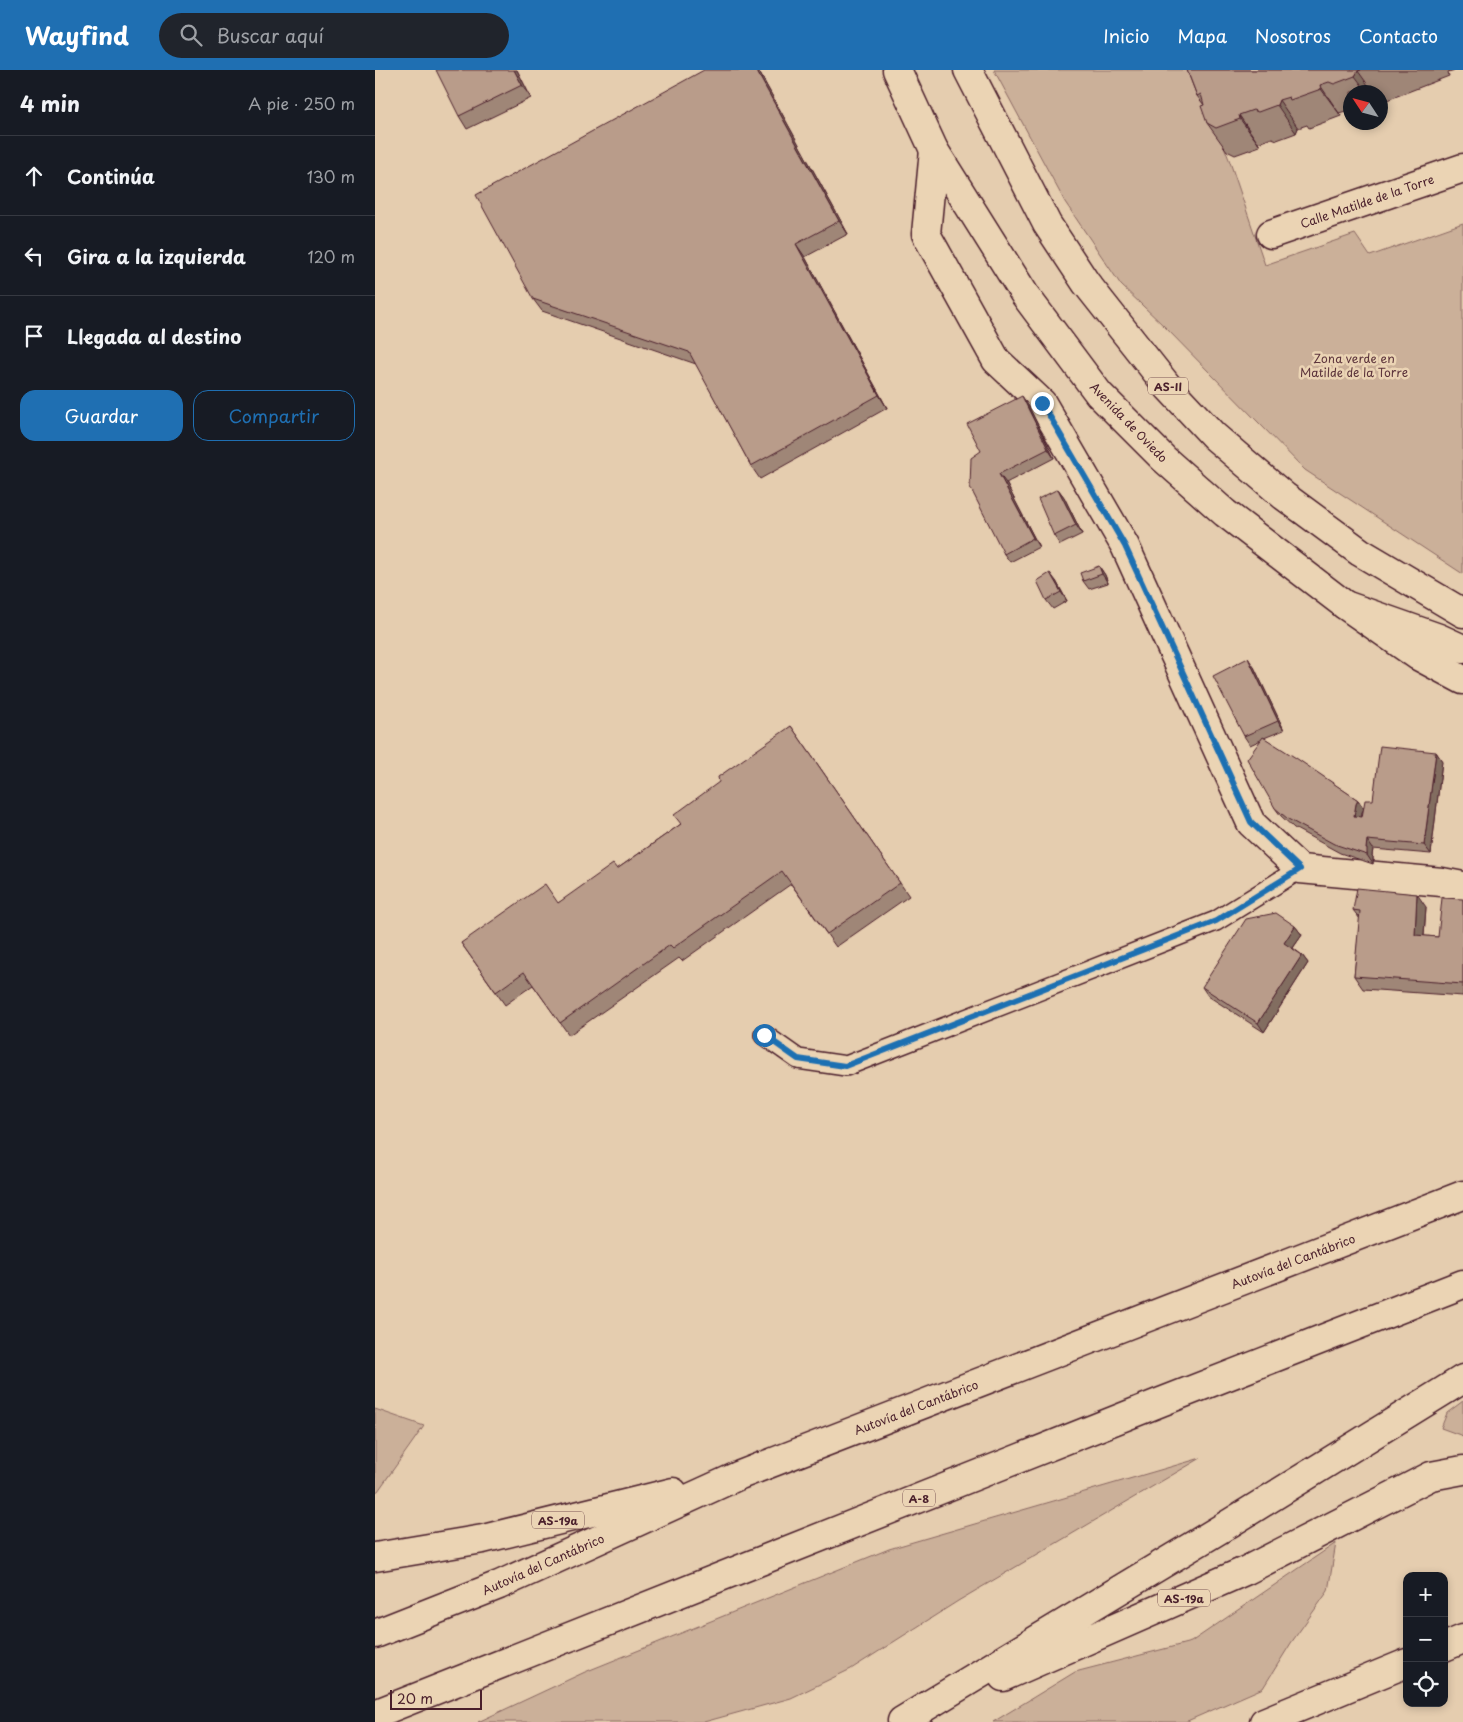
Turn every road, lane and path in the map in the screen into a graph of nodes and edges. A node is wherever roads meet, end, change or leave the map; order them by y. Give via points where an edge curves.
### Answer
1 (897, 70) edge
2 (968, 70) edge
3 (934, 150) junction
4 (1463, 168) edge
5 (1271, 234) dead end
6 (1345, 605) junction
7 (1463, 613) edge
8 (1463, 649) edge
9 (1463, 680) edge
10 (1300, 869) junction
11 (1463, 886) edge
12 (764, 1035) dead end
13 (1463, 1195) edge
14 (1463, 1284) edge
15 (1463, 1379) edge
16 (1463, 1470) edge
17 (740, 1475) junction
18 (375, 1557) edge
19 (375, 1634) edge
20 (1463, 1640) edge
21 (1448, 1646) edge
22 (1403, 1665) edge
23 (375, 1714) edge
24 (900, 1721) edge
25 (1264, 1722) edge

1 - 3 main road, Avenida de Oviedo
2 - 7 main road, AS-II via 1047,224 1086,283 1169,388 1214,436 1284,496 1360,552
3 - 6 main road, Avenida de Oviedo via 1025,296 1099,394 1164,460 1225,513
3 - 10 main road via 926,234 996,360 1042,403 1125,546 1251,822
4 - 5 main road, Calle Matilde de la Torre
6 - 8 main road
6 - 9 main road, Avenida de Oviedo via 1419,656
10 - 11 main road
10 - 12 lane via 1216,921 845,1066 798,1059
13 - 17 main road, Autovía del Cantábrico
14 - 23 main road, A-8
15 - 24 main road
16 - 24 main road, AS-19a via 1431,1476 1247,1570
17 - 18 main road, AS-19a via 483,1539
17 - 19 main road, Autovía del Cantábrico via 499,1585
20 - 21 main road
22 - 25 main road

